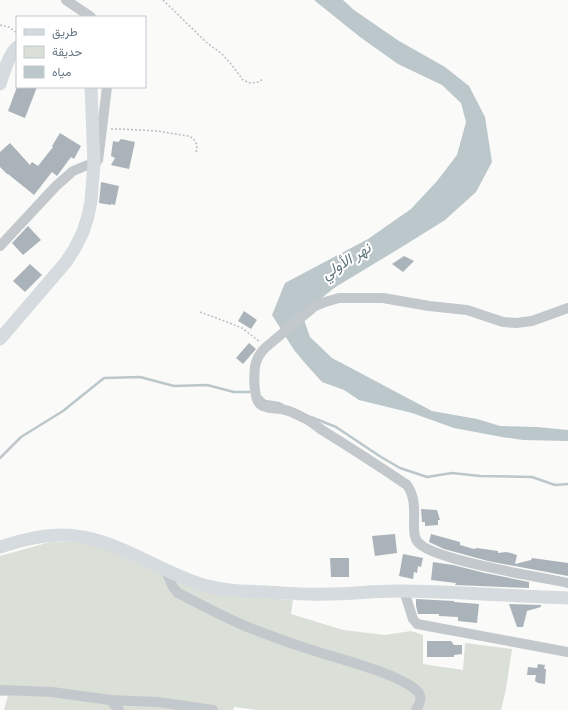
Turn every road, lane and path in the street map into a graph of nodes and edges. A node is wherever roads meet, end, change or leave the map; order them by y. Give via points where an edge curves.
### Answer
1 (66, 0) edge
2 (163, 0) edge
3 (90, 16) edge
4 (0, 25) edge
5 (16, 32) edge
6 (16, 48) edge
7 (263, 79) dead end
8 (0, 84) edge
9 (91, 88) edge
10 (107, 88) edge
11 (102, 131) junction
12 (196, 154) dead end
13 (94, 164) junction
14 (0, 246) edge
15 (568, 308) edge
16 (200, 312) dead end
17 (0, 339) edge
18 (268, 345) junction
19 (0, 547) edge
20 (165, 570) junction
21 (568, 583) edge
22 (404, 591) junction
23 (568, 598) edge
24 (568, 652) edge
25 (0, 690) edge
26 (110, 700) junction
27 (119, 710) edge
28 (213, 710) edge
29 (416, 710) edge

1 - 3 street
2 - 7 path via 222,54 243,80 250,83
4 - 5 path
6 - 8 main road via 8,60
9 - 13 main road
10 - 11 street
11 - 12 path via 157,131 188,136 193,138 197,145
11 - 13 street via 98,160
13 - 14 street via 73,171
13 - 17 main road via 88,216 75,248
15 - 18 street via 532,321 516,323 503,322 467,310 383,298 339,298 315,306
16 - 18 path via 242,328 262,344
18 - 21 street via 255,366 255,394 260,405 286,410 306,419 407,485 414,502 414,535 420,545 463,561
19 - 20 main road via 41,536 82,536 108,544
20 - 22 main road via 200,584 240,591 326,594
20 - 29 street via 178,593 226,617 257,631 359,663 402,681 420,695
22 - 23 main road
22 - 24 street via 417,624
25 - 26 street via 52,692
26 - 27 street
26 - 28 street via 158,702

